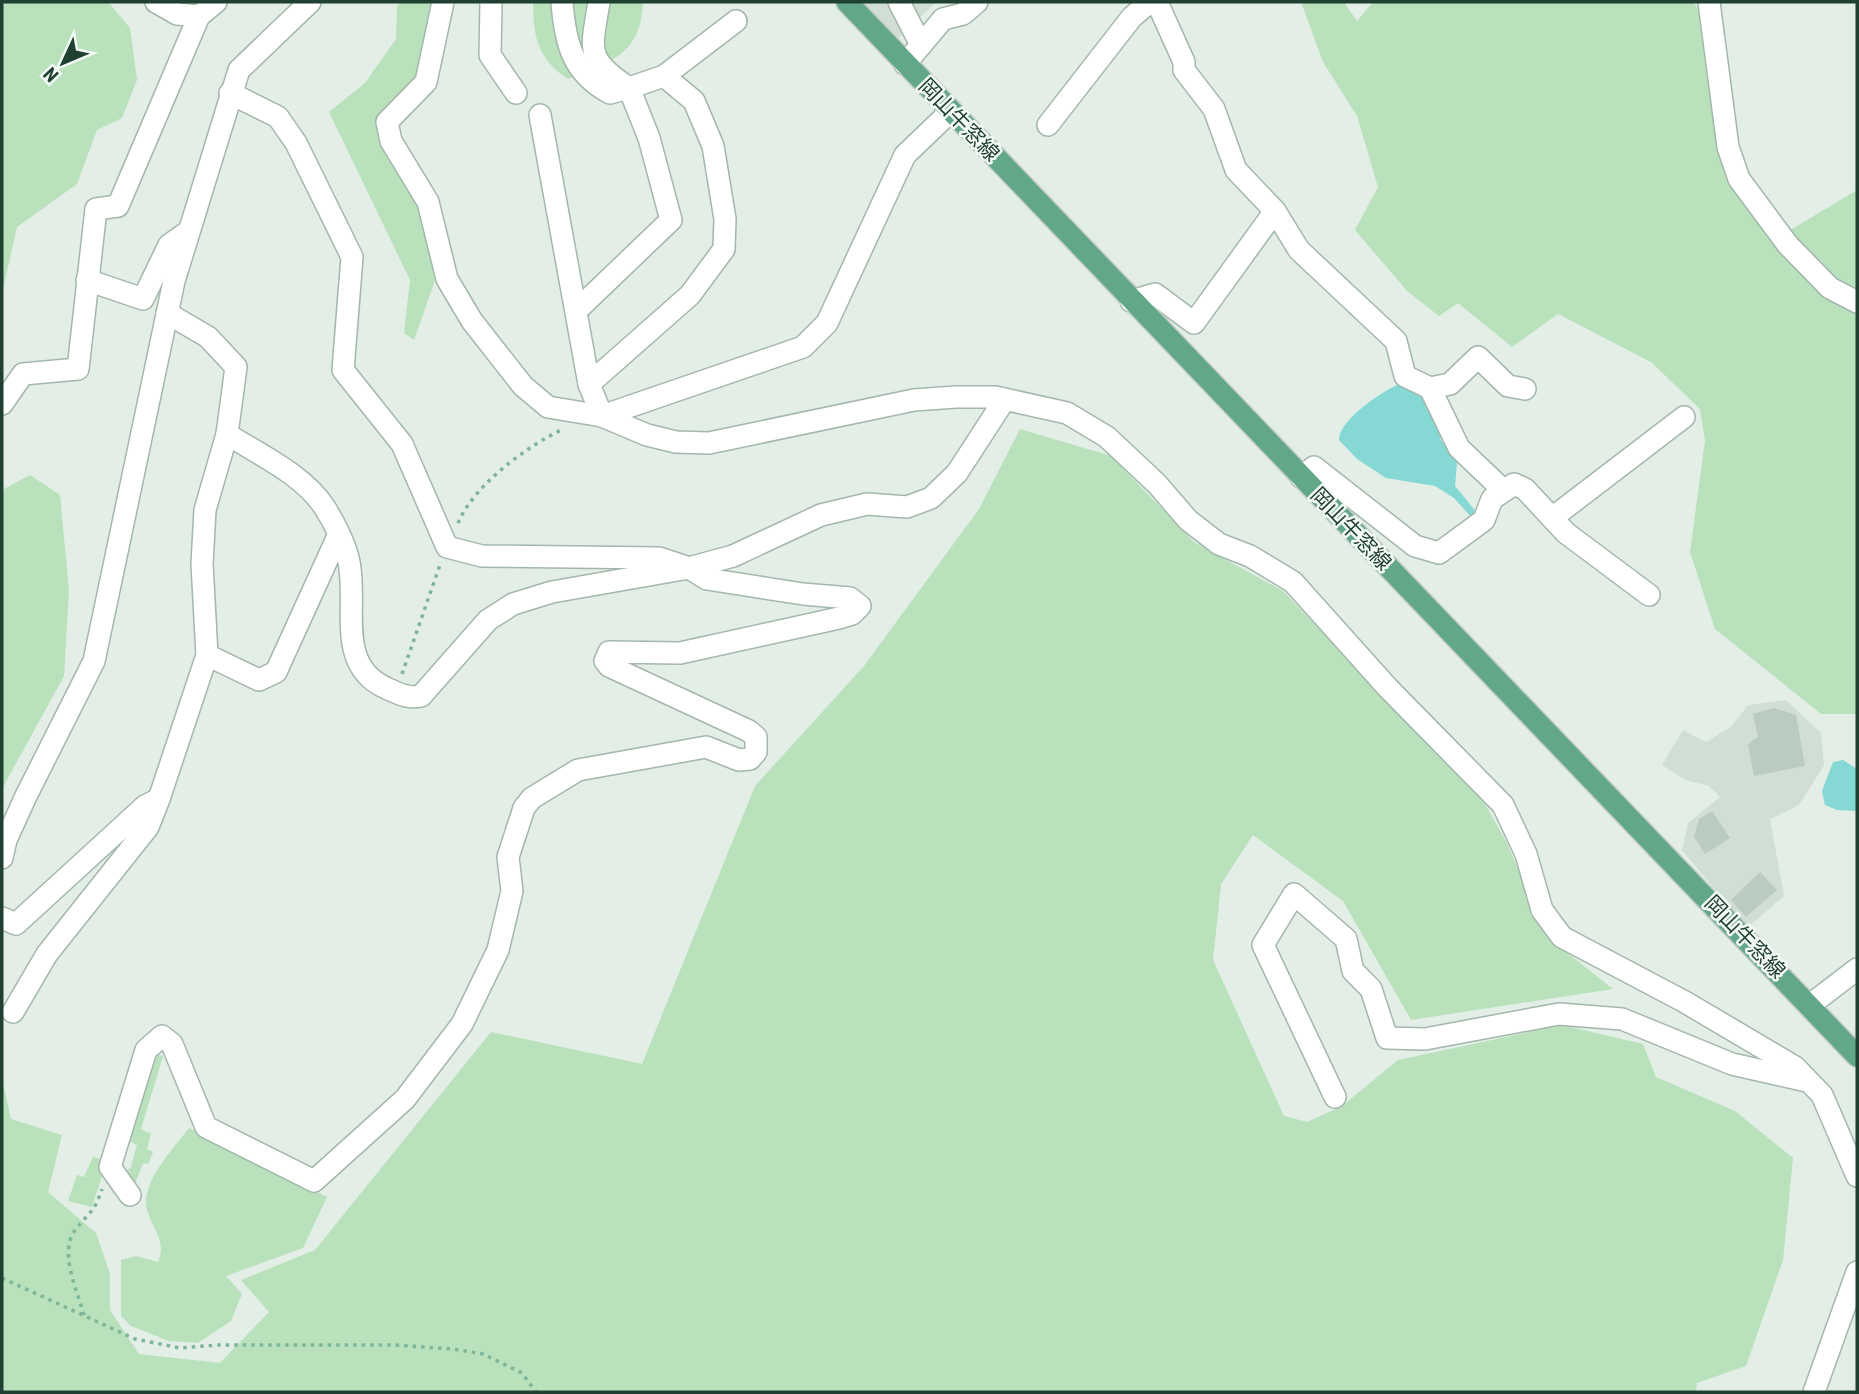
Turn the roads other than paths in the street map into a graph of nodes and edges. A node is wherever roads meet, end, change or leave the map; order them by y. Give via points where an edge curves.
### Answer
1 (156, 2) edge
2 (216, 2) edge
3 (310, 2) edge
4 (443, 2) edge
5 (491, 2) edge
6 (562, 2) edge
7 (599, 2) edge
8 (846, 2) edge
9 (900, 2) edge
10 (976, 2) edge
11 (1150, 2) edge
12 (1157, 2) edge
13 (1709, 8) edge
14 (199, 16) junction
15 (736, 21) dead end
16 (921, 45) junction
17 (905, 64) junction
18 (664, 76) junction
19 (629, 88) junction
20 (230, 93) junction
21 (516, 93) dead end
22 (951, 111) junction
23 (540, 115) dead end
24 (1048, 125) dead end
25 (1275, 211) junction
26 (186, 233) junction
27 (88, 280) junction
28 (1131, 301) junction
29 (1857, 302) edge
30 (576, 311) junction
31 (167, 313) junction
32 (589, 384) junction
33 (1430, 388) junction
34 (1525, 389) dead end
35 (1005, 399) junction
36 (2, 404) edge
37 (602, 416) junction
38 (1684, 417) dead end
39 (227, 434) junction
40 (1301, 477) junction
41 (1504, 491) junction
42 (1552, 518) junction
43 (338, 536) junction
44 (689, 568) junction
45 (1649, 596) dead end
46 (207, 655) junction
47 (159, 799) junction
48 (2, 858) edge
49 (2, 918) edge
50 (1857, 969) edge
51 (1810, 1005) junction
52 (13, 1012) dead end
53 (1857, 1056) edge
54 (1809, 1082) junction
55 (1335, 1097) dead end
56 (1857, 1176) edge
57 (130, 1195) dead end
58 (1857, 1272) edge
59 (1814, 1392) edge

1 - 14 street via 177,14
2 - 14 street
3 - 20 street via 239,70
4 - 37 street via 426,82 387,122 391,141 428,202 447,279 472,321 523,386 548,407
5 - 21 street via 490,55
6 - 19 street via 565,35 575,63 592,84 610,93
7 - 19 street via 592,49 603,71
8 - 17 main road, 岡山牛窓線
9 - 16 street
10 - 16 street via 963,14 943,19
11 - 24 street via 1132,17
12 - 25 street via 1184,70 1214,109 1236,170
13 - 29 street via 1728,146 1739,179 1797,254 1830,288
14 - 27 street via 118,206 96,209
15 - 18 street
16 - 17 street
17 - 22 main road, 岡山牛窓線
18 - 19 street
18 - 32 street via 694,101 713,146 725,219 724,248 690,295
19 - 30 street via 649,138 671,220
20 - 26 street
20 - 44 street via 278,117 296,142 352,257 343,370 402,444 447,547 482,556 659,558
22 - 28 main road, 岡山牛窓線
22 - 37 street via 905,155 827,323 803,347
23 - 30 street
25 - 28 street via 1194,323 1155,294
25 - 33 street via 1299,250 1396,341 1405,376
26 - 27 street via 169,246 143,299
26 - 31 street
27 - 36 street via 78,369 23,374
28 - 40 main road, 岡山牛窓線
30 - 32 street
31 - 39 street via 208,337 236,367
31 - 48 street via 94,661 26,796
32 - 37 street
33 - 34 street via 1450,384 1478,357 1508,386
33 - 41 street via 1459,448
35 - 37 street via 914,400 709,443 647,435
35 - 44 street via 957,473 931,498 907,507 867,504 821,515 733,556
35 - 54 street via 1067,413 1107,437 1198,528 1219,544 1293,582 1388,688 1503,805 1527,854 1542,909 1562,937 1685,1002 1795,1067
38 - 42 street
39 - 43 street via 306,487 325,508
39 - 46 street via 205,510 202,564
40 - 41 street via 1314,467 1415,546 1439,553 1485,520 1492,499
40 - 51 main road, 岡山牛窓線
41 - 42 street via 1514,484 1525,489
42 - 45 street
43 - 44 street via 349,561 353,644 359,665 371,681 410,698 421,696 488,620 513,604 552,592
43 - 46 street via 276,672 259,680
44 - 57 street via 707,579 850,598 860,606 839,618 680,653 605,655 609,666 749,731 758,744 750,760 706,747 578,770 532,798 524,808 508,857 512,891 498,950 461,1024 405,1099 314,1181 206,1127 172,1044 162,1036 146,1050 110,1167
46 - 47 street
47 - 49 street via 145,806 16,924
47 - 52 street via 148,827 47,954
50 - 51 street
51 - 53 main road, 岡山牛窓線
54 - 55 street via 1732,1064 1622,1019 1559,1014 1425,1039 1387,1038 1371,989 1353,971 1346,939 1294,894 1263,944
54 - 56 street via 1822,1095
58 - 59 street

